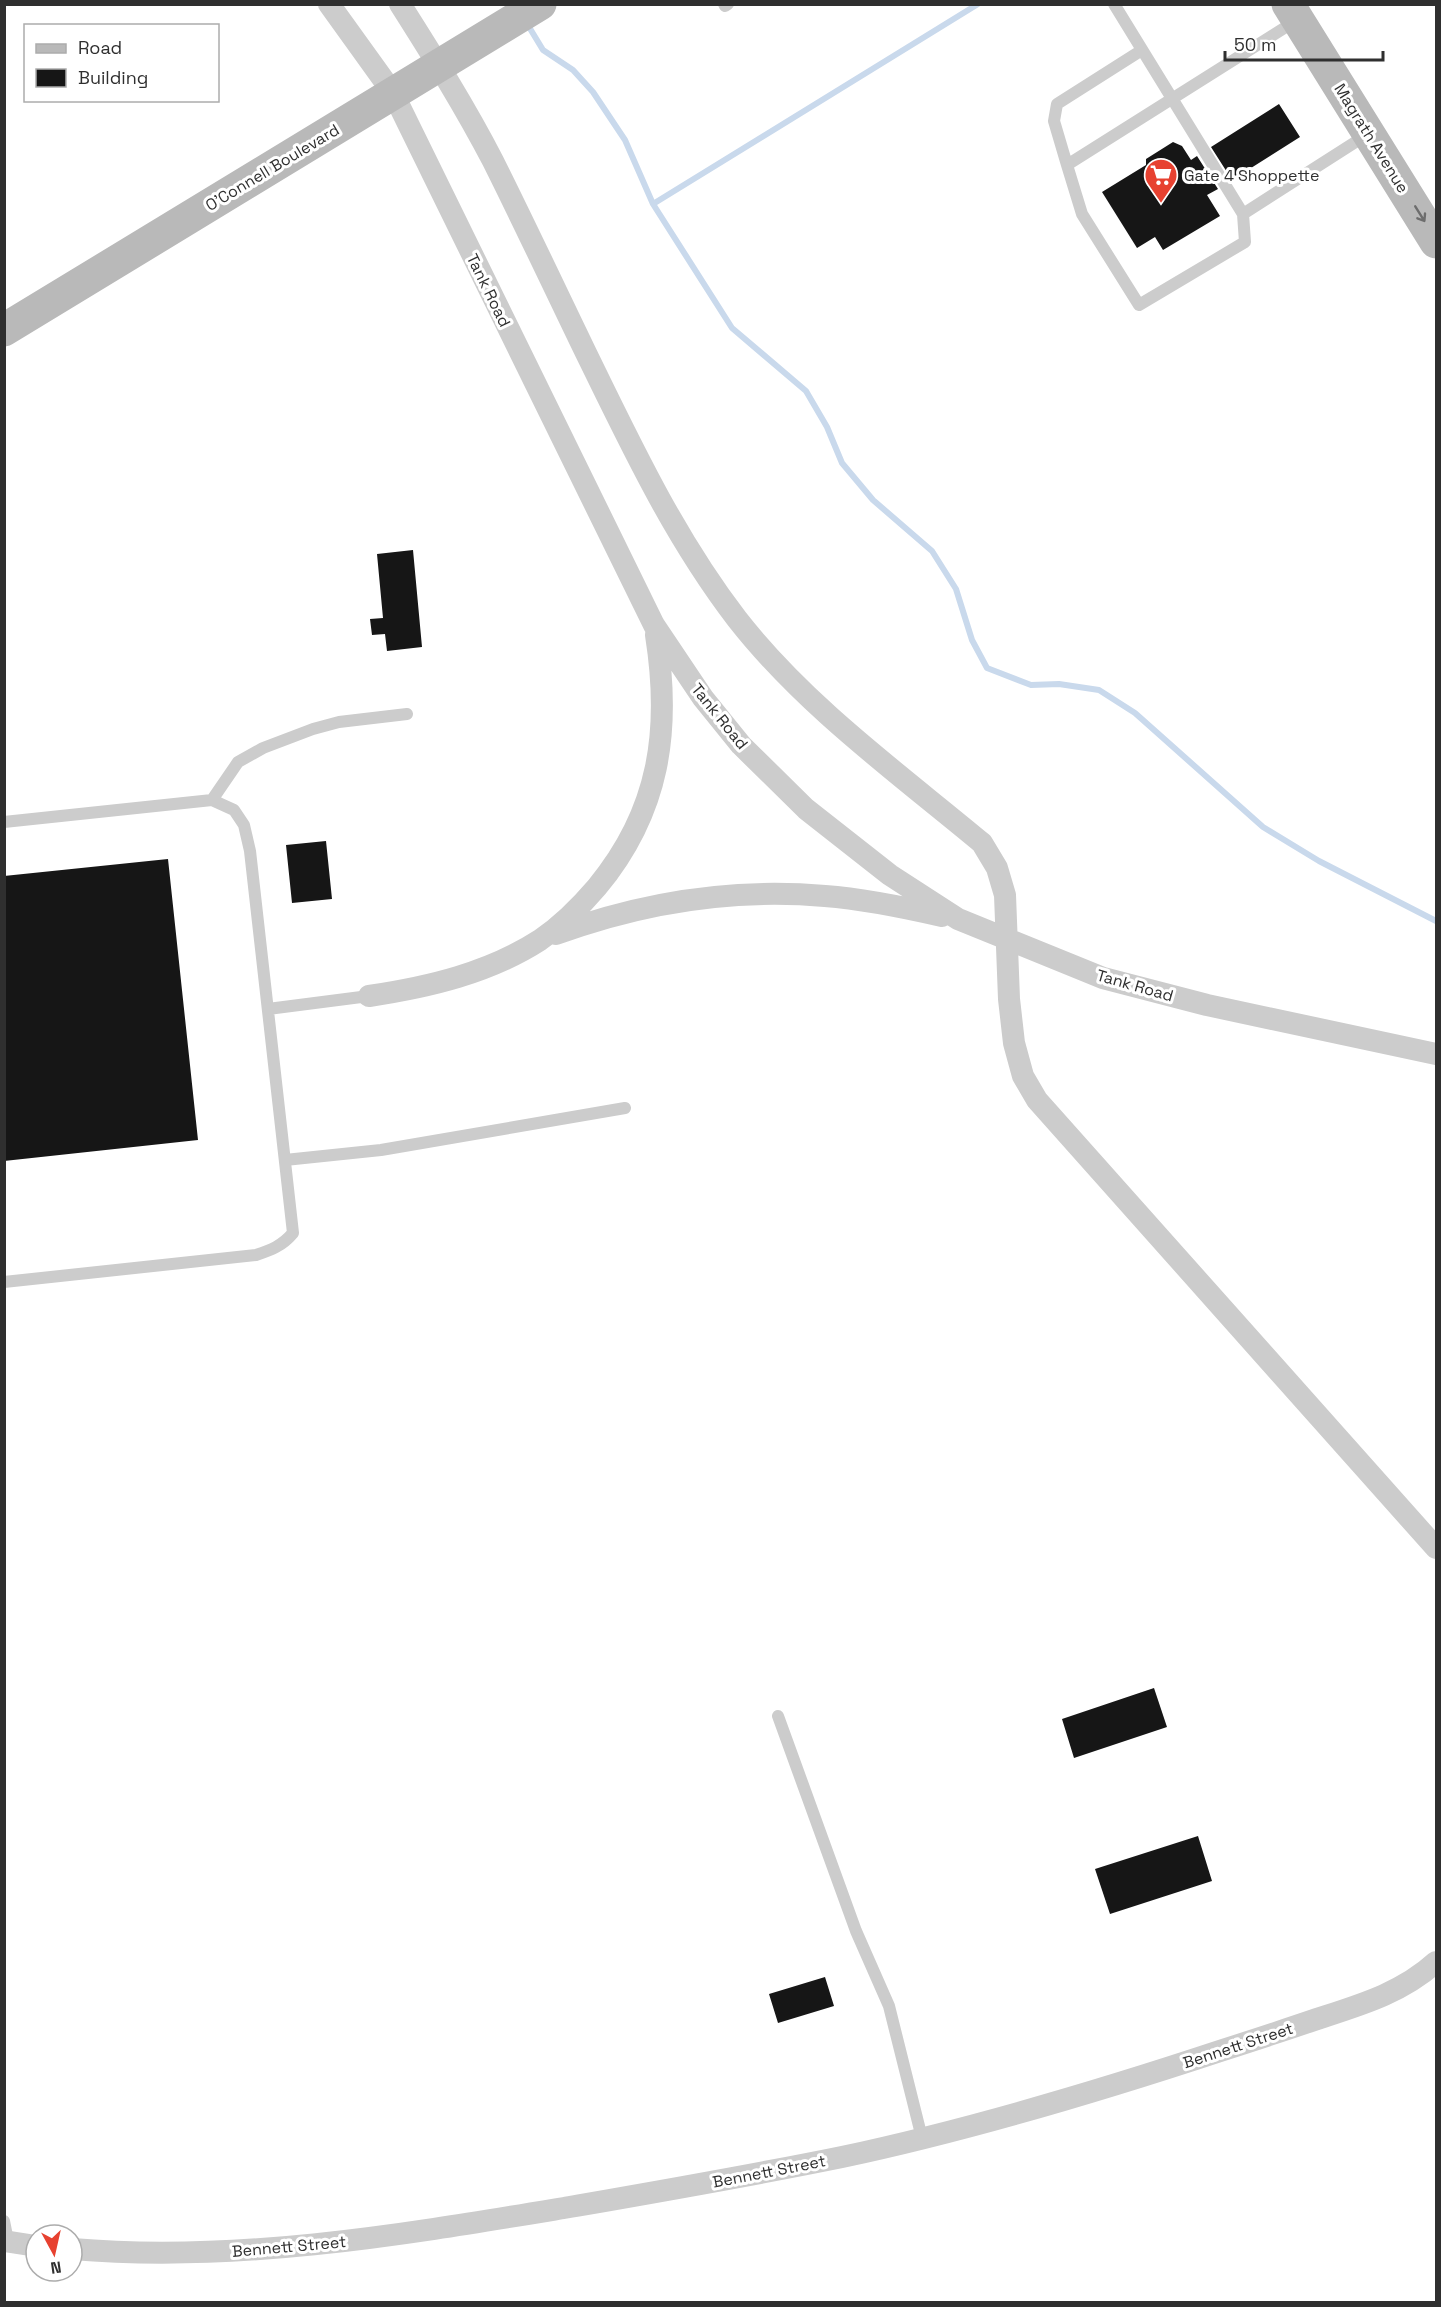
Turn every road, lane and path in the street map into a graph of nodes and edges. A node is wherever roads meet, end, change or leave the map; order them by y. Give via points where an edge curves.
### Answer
1 (329, 4) edge
2 (400, 4) edge
3 (540, 4) edge
4 (1114, 4) edge
5 (1293, 12) edge
6 (1143, 50) junction
7 (439, 65) junction
8 (393, 93) junction
9 (1173, 99) junction
10 (1369, 133) junction
11 (1067, 165) junction
12 (1243, 214) junction
13 (1437, 242) edge
14 (4, 330) edge
15 (654, 625) junction
16 (407, 714) dead end
17 (212, 800) junction
18 (4, 822) edge
19 (958, 919) junction
20 (540, 940) junction
21 (1006, 940) junction
22 (369, 996) joint
23 (268, 1009) junction
24 (1437, 1054) edge
25 (625, 1108) dead end
26 (285, 1160) junction
27 (4, 1282) edge
28 (1437, 1548) edge
29 (777, 1716) dead end
30 (1437, 1962) edge
31 (922, 2138) junction
32 (6, 2234) edge
33 (24, 2241) edge
34 (84, 2249) edge

1 - 8 street, Tank Road
2 - 7 street
3 - 7 street, O'Connell Boulevard
4 - 6 lane
5 - 9 lane
5 - 10 street, Magrath Avenue
6 - 9 lane
6 - 11 lane via 1057,104 1054,121
7 - 8 street, O'Connell Boulevard
7 - 21 street via 492,160 642,468 695,560 738,620 781,670 834,720 982,843 997,868 1005,895
8 - 14 street, O'Connell Boulevard
8 - 15 street, Tank Road
9 - 11 lane
9 - 12 lane
10 - 12 lane
10 -> 13 street, Magrath Avenue
11 - 12 lane via 1082,214 1139,305 1245,242
15 - 19 street, Tank Road via 703,698 735,737 806,809 890,876
15 - 20 street via 661,677 662,730 659,760 641,816 627,846 607,874 563,923
16 - 17 lane via 339,722 263,748 238,762
17 - 18 lane
17 - 23 lane via 234,810 244,825
19 - 20 street via 892,904 825,896 748,894 666,903 591,921
19 - 21 street, Tank Road
20 - 22 street via 450,980
21 - 24 street, Tank Road via 1103,978 1207,1005
21 - 28 street via 1014,1043 1023,1076 1037,1100
22 - 23 lane
23 - 26 lane
25 - 26 lane via 381,1150
26 - 27 lane via 293,1233 273,1250
29 - 31 lane via 856,1931 889,2006
30 - 31 street, Bennett Street via 1377,1999 1193,2060
31 - 34 street, Bennett Street via 843,2157 429,2231 261,2250
32 - 33 street

